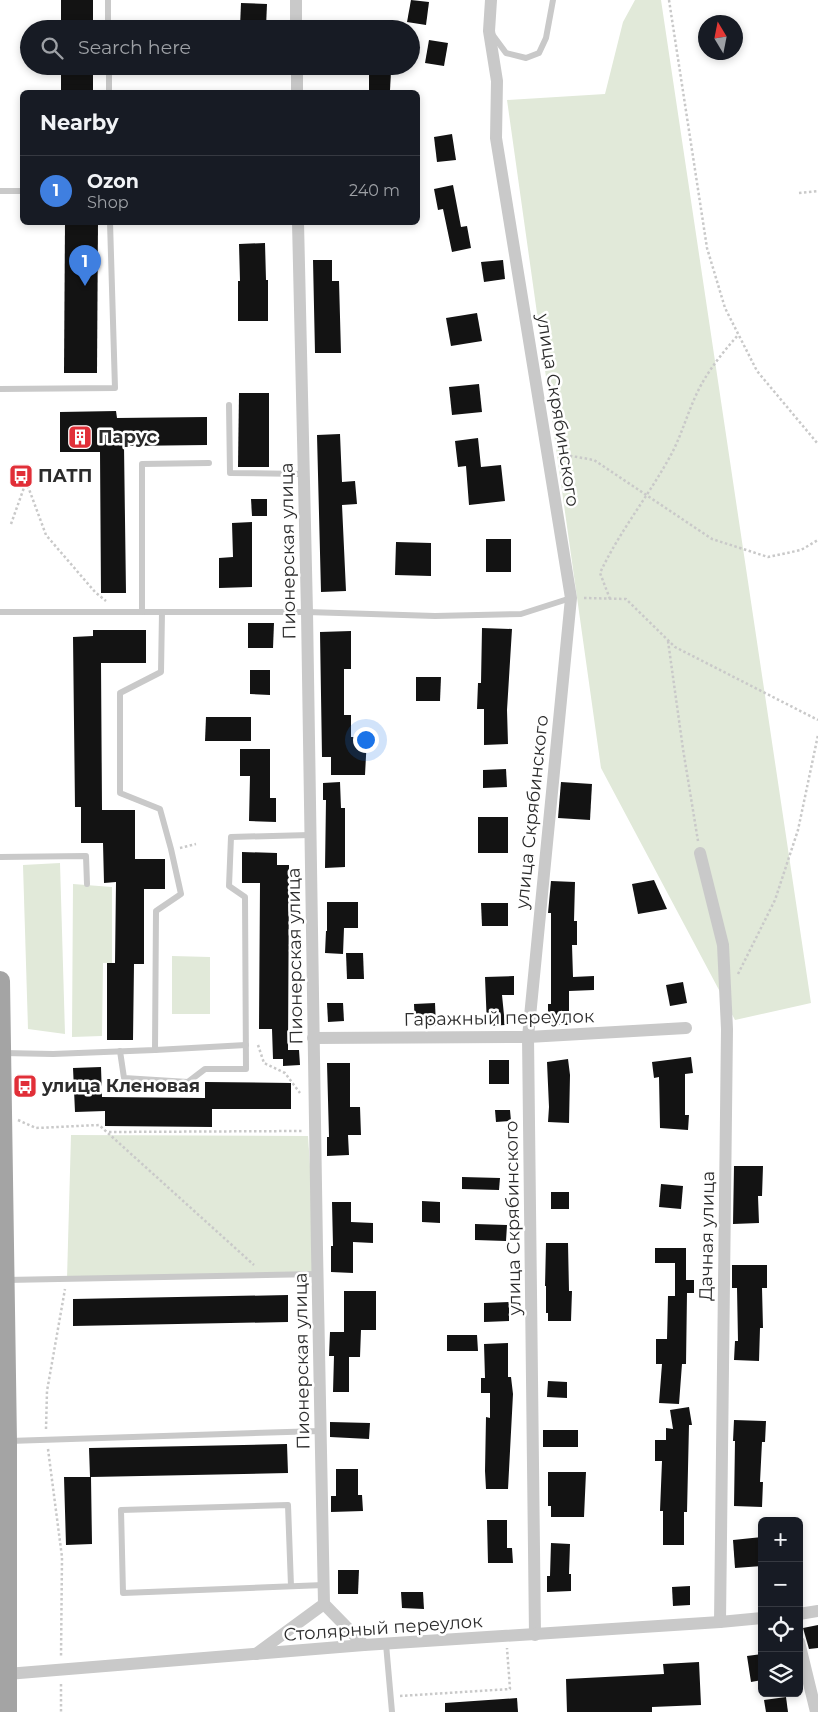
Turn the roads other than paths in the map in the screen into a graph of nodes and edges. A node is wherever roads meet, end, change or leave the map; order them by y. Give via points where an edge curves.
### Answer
1 (108, 0) edge
2 (296, 0) edge
3 (491, 0) edge
4 (553, 0) edge
5 (108, 20) edge
6 (296, 20) edge
7 (490, 31) junction
8 (109, 75) edge
9 (296, 75) edge
10 (109, 90) edge
11 (297, 90) edge
12 (0, 191) edge
13 (20, 191) edge
14 (110, 225) edge
15 (298, 225) edge
16 (0, 389) edge
17 (229, 405) dead end
18 (209, 463) dead end
19 (303, 474) junction
20 (571, 598) junction
21 (0, 612) edge
22 (142, 612) junction
23 (162, 612) junction
24 (307, 612) junction
25 (310, 835) junction
26 (700, 852) road end
27 (0, 857) edge
28 (87, 884) dead end
29 (0, 981) edge
30 (686, 1028) dead end
31 (528, 1037) junction
32 (313, 1038) junction
33 (246, 1045) junction
34 (1, 1048) edge
35 (155, 1050) junction
36 (120, 1051) junction
37 (2, 1215) edge
38 (317, 1274) junction
39 (4, 1280) junction
40 (320, 1431) junction
41 (7, 1442) junction
42 (3, 1491) edge
43 (324, 1585) junction
44 (291, 1586) junction
45 (324, 1604) junction
46 (818, 1611) edge
47 (803, 1613) edge
48 (758, 1618) edge
49 (720, 1622) junction
50 (535, 1635) junction
51 (386, 1644) junction
52 (364, 1645) junction
53 (801, 1652) edge
54 (256, 1654) junction
55 (7, 1674) junction
56 (7, 1712) edge
57 (392, 1712) edge
58 (816, 1712) edge

1 - 5 lane
2 - 6 street
3 - 7 street, улица Скрябинского
4 - 7 lane via 546,38 539,53 526,58 506,53
7 - 20 street, улица Скрябинского via 497,81 496,138
8 - 10 lane
9 - 11 street
12 - 13 lane
14 - 16 lane via 115,388
15 - 19 street, Пионерская улица
17 - 19 lane via 230,473
18 - 22 lane via 142,464
19 - 24 street, Пионерская улица
20 - 24 lane via 521,614 435,616
20 - 31 street, улица Скрябинского
21 - 22 lane
22 - 23 lane
23 - 24 lane
23 - 35 lane via 161,672 120,693 120,793 160,809 180,894 156,911
24 - 25 street, Пионерская улица
25 - 32 street, Пионерская улица
25 - 33 lane via 231,837 229,886 245,897
26 - 49 street, Дачная улица via 723,945 727,1029
27 - 28 lane via 86,856
29 - 34 main road
30 - 31 street, Гаражный переулок
31 - 32 street, Гаражный переулок
31 - 50 street, улица Скрябинского
32 - 38 street, Пионерская улица
33 - 35 lane
33 - 36 lane via 246,1069 206,1069 188,1082 124,1078
34 - 36 lane
34 - 37 main road
35 - 36 lane
37 - 39 main road
38 - 39 lane
38 - 40 street, Пионерская улица
39 - 41 main road
40 - 41 lane
40 - 43 street, Пионерская улица
41 - 42 main road
42 - 55 main road
43 - 44 lane
43 - 45 street, Пионерская улица
44 - 44 lane via 123,1593 121,1510 288,1505
45 - 52 street
45 - 54 street
46 - 47 street
48 - 49 street, Столярный переулок
49 - 50 street, Столярный переулок
50 - 51 street, Столярный переулок
51 - 52 street, Столярный переулок
51 - 57 lane
52 - 54 street, Столярный переулок
53 - 58 street
54 - 55 street, Столярный переулок
55 - 56 main road

